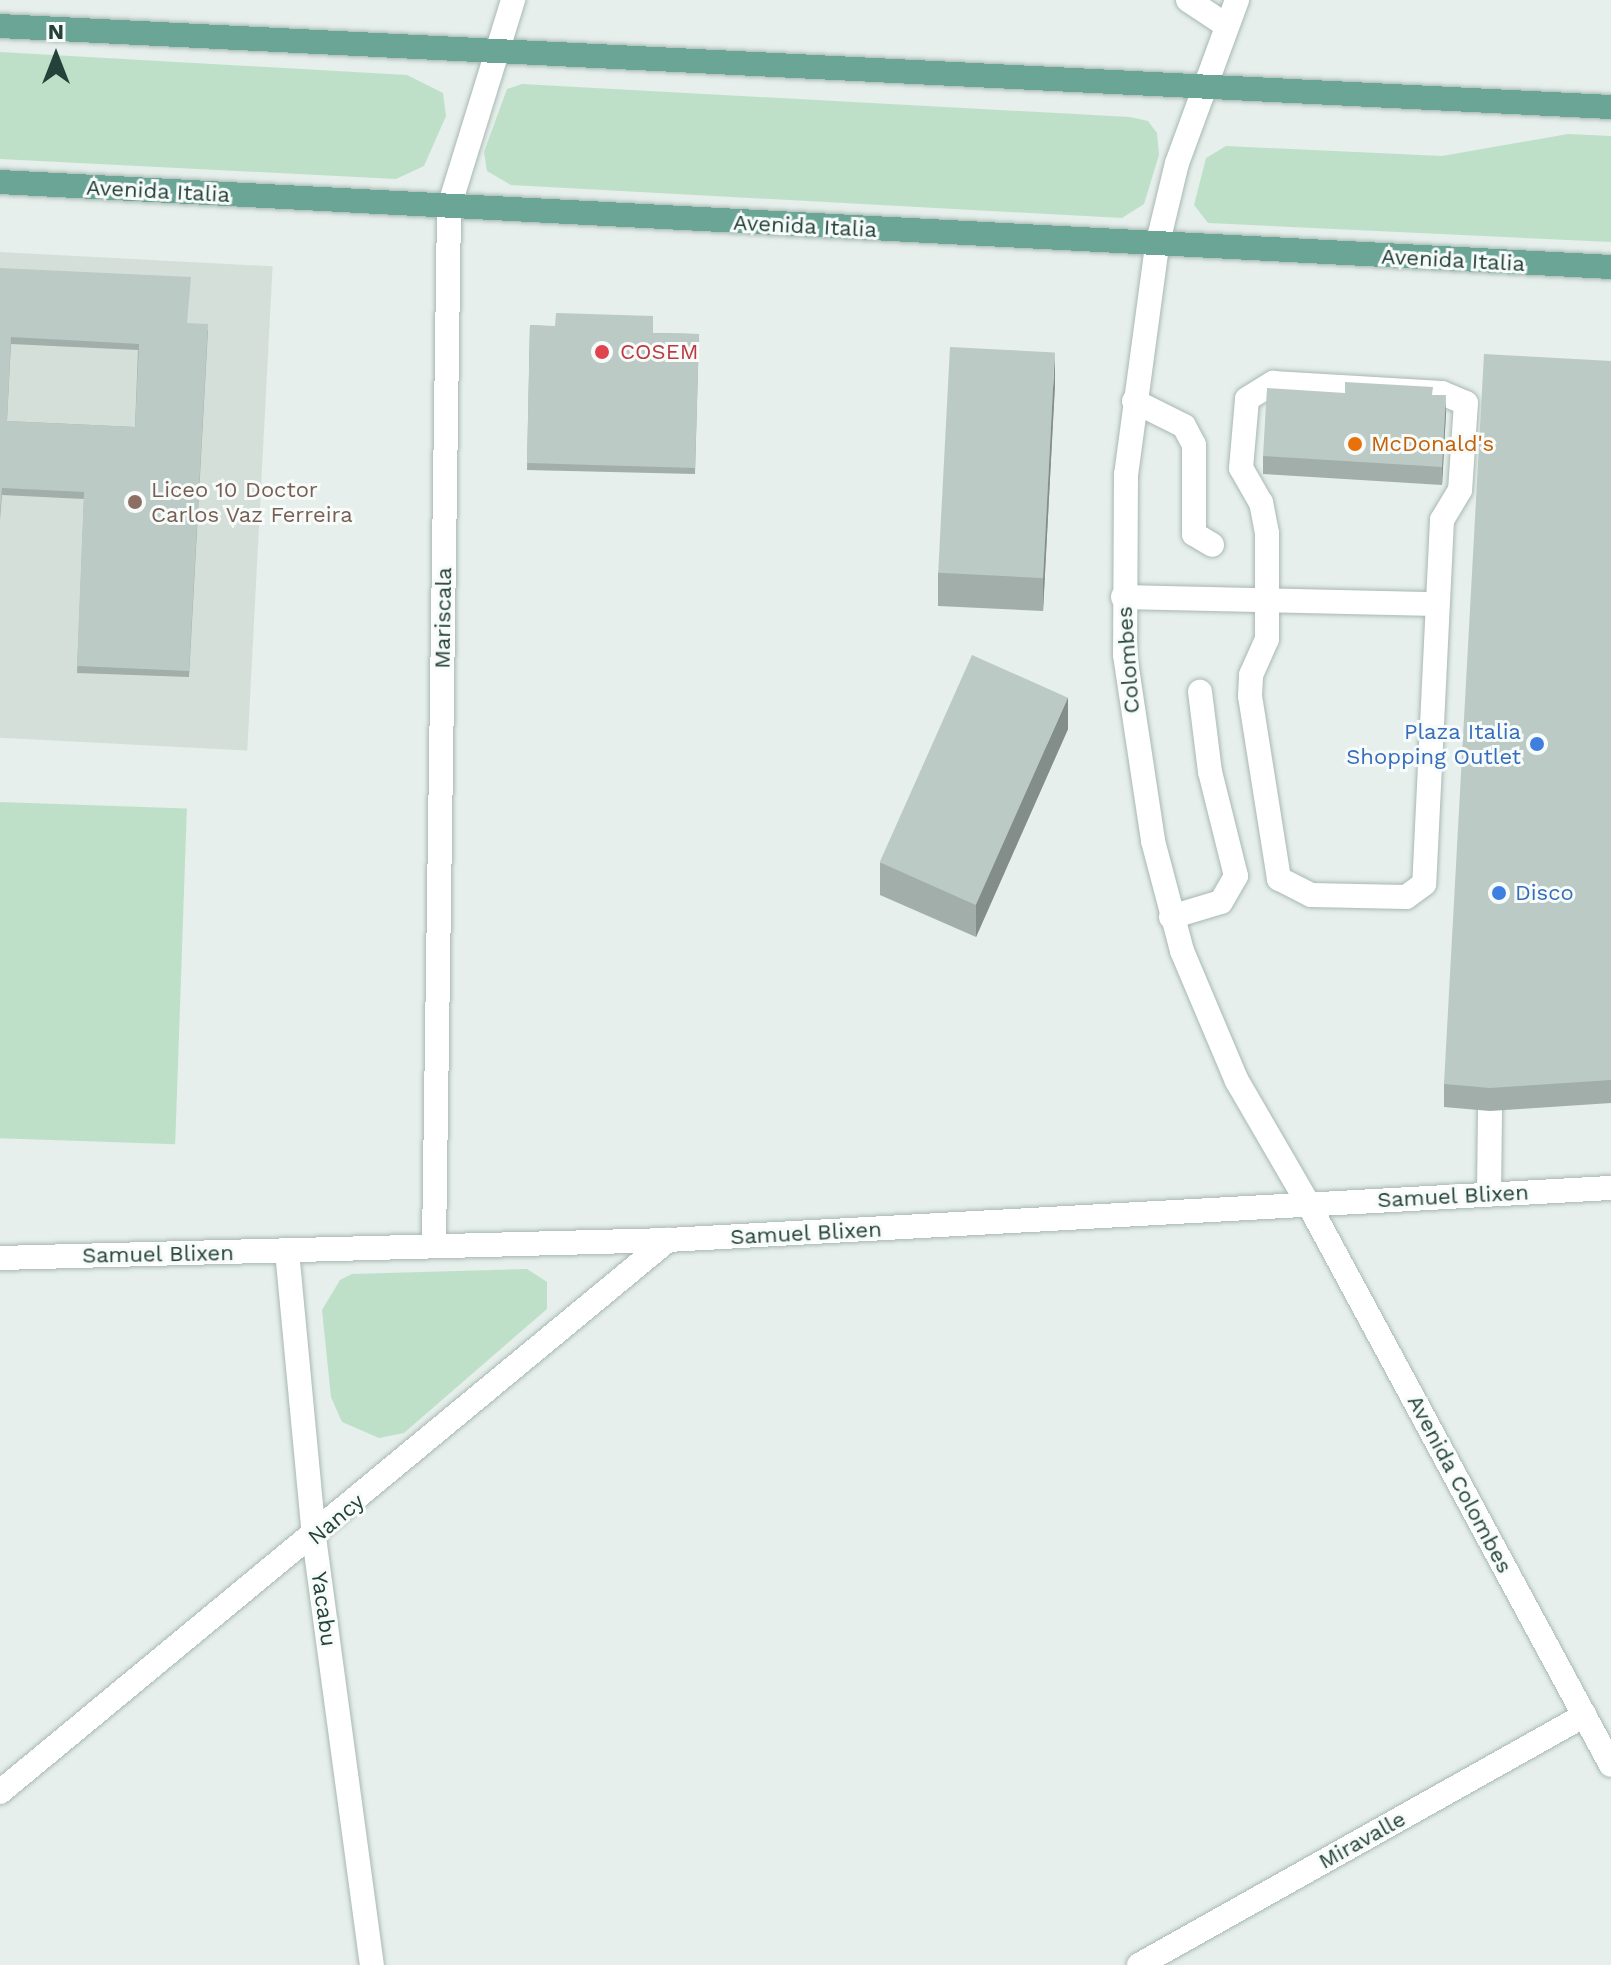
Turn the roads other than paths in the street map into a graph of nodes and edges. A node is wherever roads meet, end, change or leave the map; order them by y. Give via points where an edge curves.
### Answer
1 (513, 0) edge
2 (1188, 0) edge
3 (1237, 0) edge
4 (0, 26) edge
5 (1227, 26) junction
6 (494, 53) junction
7 (1206, 90) junction
8 (1611, 107) edge
9 (0, 182) edge
10 (449, 207) junction
11 (1157, 246) junction
12 (1611, 267) edge
13 (1134, 401) junction
14 (1212, 545) dead end
15 (1123, 597) junction
16 (1267, 597) junction
17 (1436, 604) junction
18 (1200, 692) dead end
19 (1171, 917) junction
20 (1490, 1111) edge
21 (1611, 1188) edge
22 (1489, 1194) junction
23 (1309, 1205) junction
24 (668, 1240) junction
25 (434, 1245) junction
26 (287, 1251) junction
27 (0, 1258) edge
28 (314, 1537) junction
29 (1585, 1715) junction
30 (1611, 1765) edge
31 (0, 1792) edge
32 (372, 1965) edge
33 (1139, 1965) edge

1 - 6 street, Mariscala
2 - 5 street
3 - 5 street, Colombes
4 - 6 main road
5 - 7 street, Colombes
6 - 7 main road
6 - 10 street, Mariscala
7 - 8 main road
7 - 11 street, Colombes via 1177,163
9 - 10 main road, Avenida Italia
10 - 11 main road, Avenida Italia
10 - 25 street, Mariscala
11 - 12 main road, Avenida Italia
11 - 13 street, Colombes
13 - 14 street via 1184,426 1194,445 1194,534
13 - 15 street, Colombes
15 - 16 street
15 - 19 street, Colombes via 1134,741
16 - 17 street
16 - 17 street via 1267,533 1261,503 1241,468 1247,399 1273,383 1442,393 1466,403 1460,490 1442,520
16 - 17 street via 1267,639 1251,675 1250,696 1261,792 1279,879 1311,895 1406,897 1424,884
18 - 19 street via 1210,772 1236,876 1221,902
19 - 23 street, Colombes via 1237,1081
20 - 22 street
21 - 22 street, Samuel Blixen
22 - 23 street, Samuel Blixen
23 - 24 street, Samuel Blixen
23 - 29 street, Avenida Colombes
24 - 25 street, Samuel Blixen
24 - 28 street, Nancy
25 - 26 street, Samuel Blixen
26 - 27 street, Samuel Blixen
26 - 28 street, Yacabu
28 - 31 street, Nancy
28 - 32 street, Yacabu
29 - 30 street, Avenida Colombes
29 - 33 street, Miravalle

